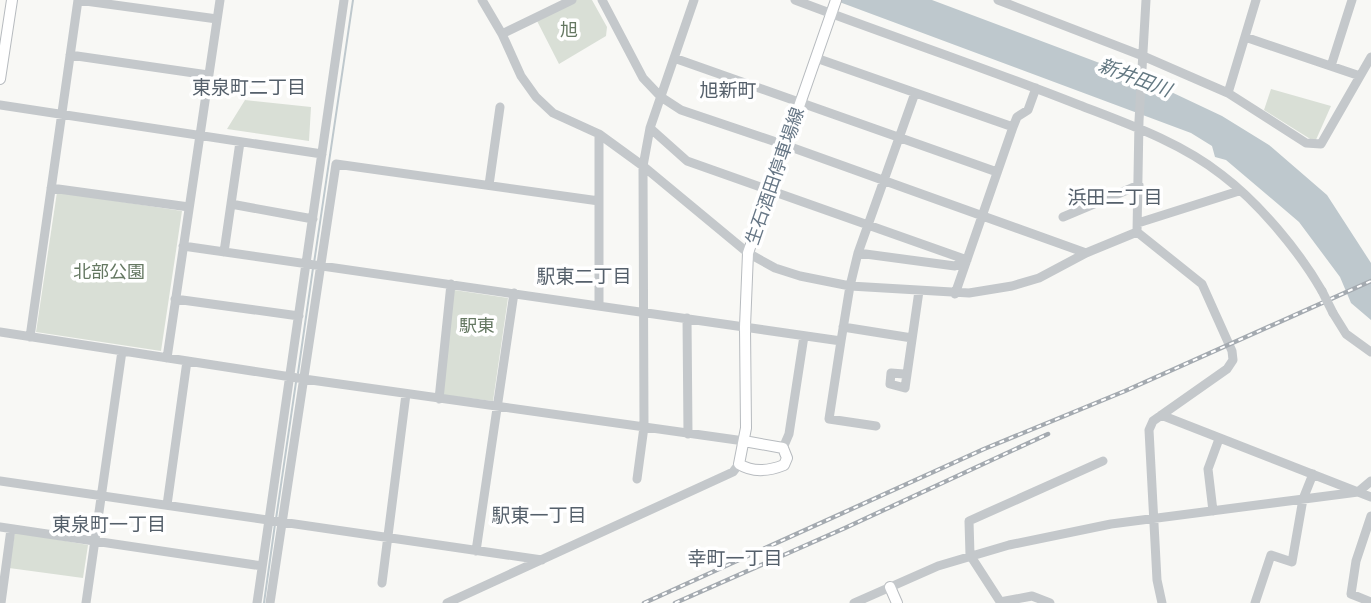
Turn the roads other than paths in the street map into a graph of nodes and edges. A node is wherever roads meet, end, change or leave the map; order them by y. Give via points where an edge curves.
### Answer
1 (12, 0) edge
2 (78, 0) edge
3 (220, 0) edge
4 (344, 0) edge
5 (482, 0) edge
6 (572, 0) edge
7 (602, 0) edge
8 (694, 0) edge
9 (795, 0) edge
10 (998, 0) edge
11 (1146, 0) edge
12 (1256, 0) edge
13 (1352, 0) edge
14 (129, 4) edge
15 (833, 7) edge
16 (217, 19) junction
17 (502, 34) junction
18 (1245, 37) junction
19 (70, 55) junction
20 (1143, 56) junction
21 (1371, 57) edge
22 (674, 58) junction
23 (816, 58) junction
24 (1331, 66) junction
25 (208, 75) junction
26 (1360, 76) junction
27 (0, 79) edge
28 (1035, 88) junction
29 (915, 93) junction
30 (1228, 93) junction
31 (661, 97) junction
32 (800, 102) junction
33 (0, 105) edge
34 (500, 107) dead end
35 (60, 114) junction
36 (1139, 125) junction
37 (1013, 127) junction
38 (650, 128) junction
39 (598, 134) junction
40 (199, 136) junction
41 (899, 136) junction
42 (240, 142) junction
43 (785, 145) junction
44 (323, 154) junction
45 (643, 166) junction
46 (997, 172) junction
47 (883, 180) junction
48 (489, 185) junction
49 (1139, 185) junction
50 (51, 188) junction
51 (769, 190) junction
52 (1239, 191) junction
53 (599, 201) junction
54 (231, 204) junction
55 (189, 207) junction
56 (983, 215) junction
57 (1063, 217) dead end
58 (313, 219) junction
59 (868, 225) junction
60 (1138, 228) junction
61 (183, 246) junction
62 (224, 252) junction
63 (748, 253) junction
64 (858, 253) junction
65 (1086, 253) junction
66 (967, 260) junction
67 (306, 263) junction
68 (320, 265) junction
69 (451, 284) junction
70 (850, 286) junction
71 (919, 291) junction
72 (514, 293) junction
73 (955, 294) junction
74 (175, 299) junction
75 (599, 305) junction
76 (643, 312) junction
77 (299, 316) junction
78 (687, 318) junction
79 (745, 327) junction
80 (843, 327) junction
81 (0, 332) edge
82 (804, 336) junction
83 (30, 337) junction
84 (912, 338) junction
85 (841, 341) junction
86 (122, 351) junction
87 (1371, 352) edge
88 (167, 358) junction
89 (187, 361) junction
90 (907, 372) dead end
91 (290, 377) junction
92 (304, 379) junction
93 (406, 394) junction
94 (439, 399) junction
95 (497, 407) junction
96 (1161, 415) junction
97 (876, 426) dead end
98 (644, 427) junction
99 (688, 434) junction
100 (1219, 439) junction
101 (744, 441) junction
102 (783, 448) junction
103 (1103, 461) dead end
104 (739, 464) junction
105 (1313, 474) junction
106 (637, 479) dead end
107 (0, 481) edge
108 (1371, 481) edge
109 (1358, 492) junction
110 (102, 496) junction
111 (1371, 497) edge
112 (1303, 499) junction
113 (167, 505) junction
114 (1213, 511) junction
115 (1371, 516) edge
116 (1155, 519) junction
117 (269, 520) junction
118 (282, 522) junction
119 (0, 527) edge
120 (11, 529) junction
121 (388, 538) junction
122 (95, 541) junction
123 (476, 551) junction
124 (970, 555) junction
125 (542, 560) junction
126 (262, 566) junction
127 (382, 583) dead end
128 (890, 587) junction
129 (1350, 598) edge
130 (1001, 602) edge
131 (1371, 602) edge
132 (1, 603) edge
133 (86, 603) edge
134 (257, 603) edge
135 (270, 603) edge
136 (447, 603) edge
137 (854, 603) edge
138 (897, 603) edge
139 (1050, 603) edge
140 (1162, 603) edge
141 (1255, 603) edge

1 - 27 main road
2 - 14 street
2 - 19 street
3 - 16 street
4 - 44 street
5 - 17 street
6 - 17 street
7 - 31 street via 643,78
8 - 22 street
9 - 15 street
10 - 20 street
11 - 20 street
12 - 18 street
13 - 24 street
14 - 16 street
15 - 23 main road, 生石酒田停車場線
15 - 28 street
16 - 25 street
17 - 39 street via 536,97 553,113
18 - 24 street
18 - 30 street
19 - 25 street
19 - 35 street
20 - 30 street
20 - 36 street
21 - 26 street
22 - 31 street
22 - 32 street
23 - 29 street
23 - 32 main road, 生石酒田停車場線
24 - 26 street
25 - 40 street
26 - 30 street via 1321,144 1316,145
28 - 36 street
28 - 37 street via 1028,110 1017,117
29 - 37 street
29 - 41 street
31 - 38 street
31 - 43 street via 681,110
32 - 41 street
32 - 43 main road, 生石酒田停車場線
33 - 35 street
34 - 48 street
35 - 40 street
35 - 50 street
36 - 49 street
36 - 52 street via 1222,175
37 - 46 street
38 - 45 street
38 - 51 street via 687,161
39 - 45 street
39 - 53 street
40 - 42 street
40 - 55 street
41 - 46 street
41 - 47 street
42 - 44 street
42 - 54 street
43 - 47 street
43 - 51 main road, 生石酒田停車場線
44 - 58 street
45 - 63 street
45 - 76 street
46 - 56 street
47 - 56 street
47 - 59 street
48 - 53 street
48 - 68 street via 336,164
49 - 57 street
49 - 60 street
50 - 55 street
50 - 83 street
51 - 59 street
51 - 63 main road, 生石酒田停車場線
52 - 60 street
52 - 87 street, bridge via 1292,247 1346,334
53 - 75 street
54 - 58 street
54 - 62 street
55 - 61 street
56 - 65 street
56 - 66 street
58 - 67 street
59 - 64 street
59 - 66 street
60 - 65 street
60 - 96 street via 1202,284 1232,351 1227,369
61 - 62 street
61 - 74 street
62 - 67 street
63 - 70 street via 775,268
63 - 79 main road, 生石酒田停車場線
64 - 66 street via 956,266
64 - 70 street
65 - 73 street via 1039,278
66 - 73 street
67 - 68 street
67 - 77 street
68 - 69 street
68 - 92 street
69 - 72 street
69 - 94 street
70 - 71 street
70 - 80 street
71 - 73 street
71 - 84 street
72 - 75 street
72 - 95 street
74 - 77 street
74 - 88 street
75 - 76 street
76 - 78 street
76 - 98 street
77 - 91 street
78 - 79 street
78 - 99 street
79 - 82 street
79 - 101 main road, 生石酒田停車場線
80 - 84 street
80 - 85 street
81 - 83 street
82 - 85 street
82 - 102 street
83 - 86 street
84 - 90 street
85 - 97 street via 829,419
86 - 88 street
86 - 110 street
88 - 89 street
89 - 91 street
89 - 113 street
91 - 92 street
91 - 117 street
92 - 93 street
92 - 118 street
93 - 94 street
93 - 121 street
94 - 95 street
95 - 98 street
95 - 123 street
96 - 100 street
96 - 116 street via 1149,430
98 - 99 street
98 - 106 street
99 - 101 street
100 - 105 street
100 - 114 street via 1208,469
101 - 102 main road
101 - 104 main road, 生石酒田停車場線
102 - 104 main road via 784,465 774,469
103 - 124 street via 969,521
104 - 125 street via 733,472
105 - 109 street
105 - 112 street
107 - 110 street
108 - 109 street
109 - 111 street
109 - 112 street
110 - 113 street
110 - 122 street
112 - 114 street
112 - 141 street via 1292,562 1271,555
113 - 117 street
114 - 116 street
115 - 129 street
116 - 124 street
116 - 140 street
117 - 118 street
117 - 126 street
118 - 121 street
118 - 135 street
119 - 120 street
120 - 122 street
120 - 132 street
121 - 123 street
121 - 127 street
122 - 126 street
122 - 133 street
123 - 125 street
124 - 128 street
124 - 130 street
125 - 136 street
126 - 134 street
128 - 137 street
128 - 138 main road
129 - 131 street
130 - 139 street via 1031,596

